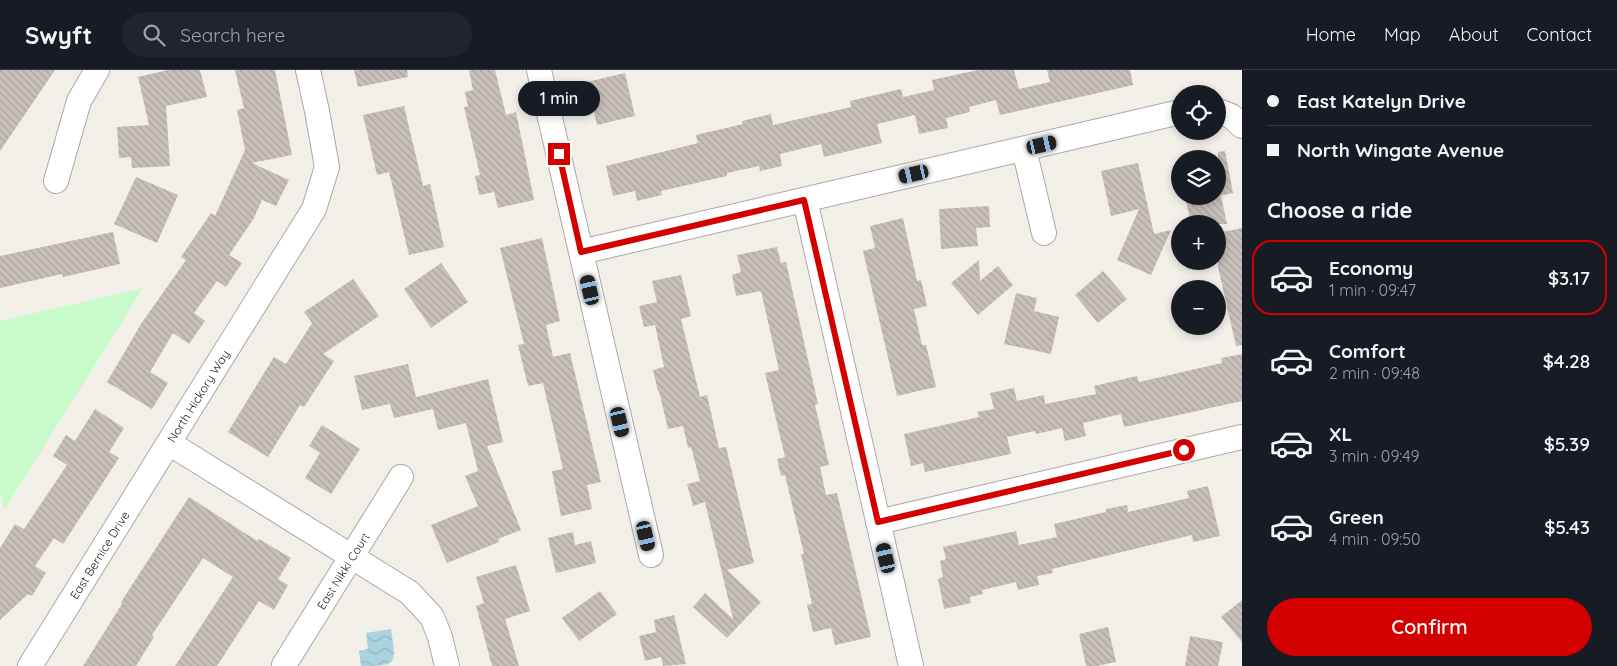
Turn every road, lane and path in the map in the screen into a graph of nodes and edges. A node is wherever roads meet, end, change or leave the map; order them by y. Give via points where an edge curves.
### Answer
1 (97, 70) edge
2 (308, 70) edge
3 (539, 70) edge
4 (1171, 114) edge
5 (1226, 114) edge
6 (1242, 126) edge
7 (1024, 149) junction
8 (56, 181) dead end
9 (804, 200) junction
10 (1044, 233) dead end
11 (581, 252) junction
12 (1242, 437) edge
13 (169, 443) junction
14 (401, 478) dead end
15 (878, 522) junction
16 (651, 555) dead end
17 (351, 556) junction
18 (284, 665) dead end
19 (30, 666) edge
20 (447, 666) edge
21 (911, 666) edge

1 - 8 street via 79,101
2 - 13 street, North Hickory Way via 327,167 314,209
3 - 11 street
4 - 7 street
5 - 6 street
7 - 9 street
7 - 10 street
9 - 11 street
9 - 15 street
11 - 16 street
12 - 15 street
13 - 17 street, North Hickory Way
13 - 19 street, East Bernice Drive
14 - 17 street, East Nikki Court
15 - 21 street
17 - 18 street, East Nikki Court
17 - 20 street, North Hickory Way via 410,593 432,618

